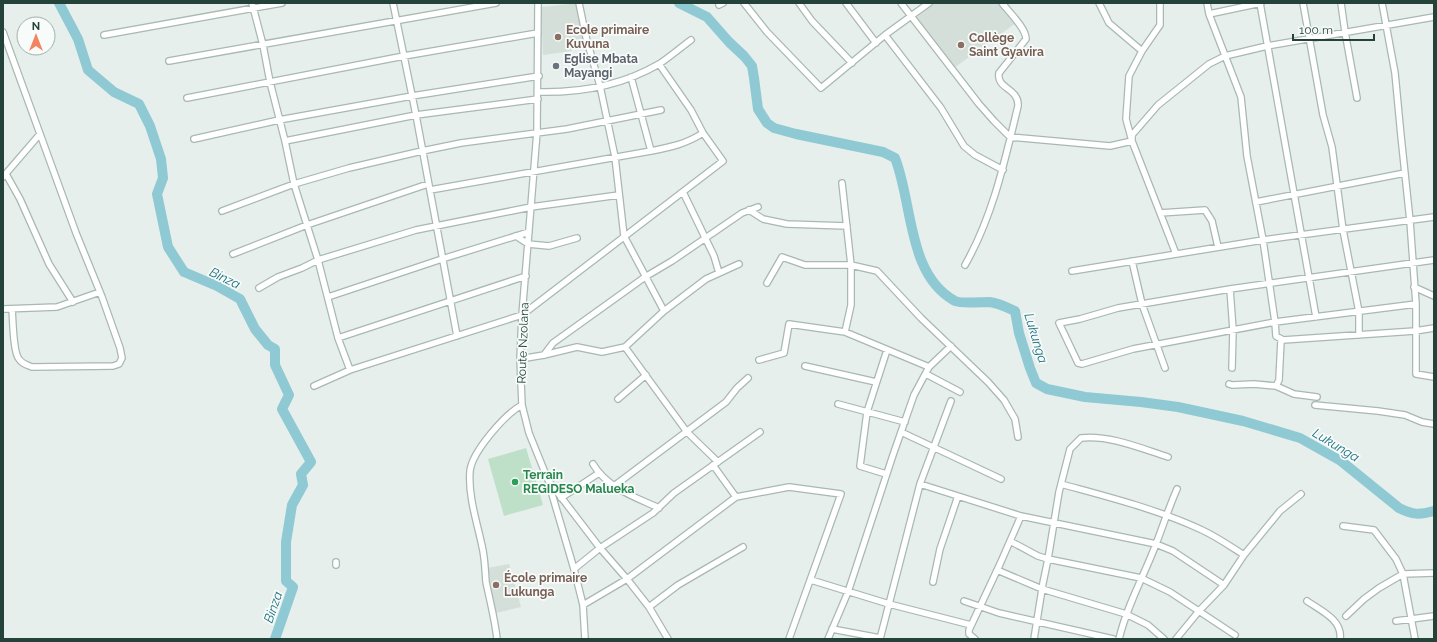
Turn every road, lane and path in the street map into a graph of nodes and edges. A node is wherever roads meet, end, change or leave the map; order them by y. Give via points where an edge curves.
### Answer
1 (282, 3) edge
2 (393, 3) edge
3 (496, 3) edge
4 (538, 3) edge
5 (580, 3) edge
6 (744, 3) edge
7 (799, 3) edge
8 (846, 3) edge
9 (901, 3) edge
10 (929, 3) edge
11 (1002, 3) edge
12 (1099, 3) edge
13 (1160, 3) edge
14 (1207, 3) edge
15 (1261, 3) edge
16 (1304, 3) edge
17 (1341, 3) edge
18 (1382, 3) edge
19 (1245, 4) edge
20 (252, 5) edge
21 (1209, 14) junction
22 (911, 16) junction
23 (1434, 17) edge
24 (397, 20) junction
25 (1387, 25) junction
26 (3, 32) edge
27 (1345, 32) junction
28 (538, 33) junction
29 (104, 35) dead end
30 (885, 35) junction
31 (1309, 39) junction
32 (691, 40) dead end
33 (876, 43) junction
34 (263, 45) junction
35 (1267, 46) junction
36 (1142, 51) junction
37 (404, 56) junction
38 (1225, 56) junction
39 (169, 61) dead end
40 (852, 63) junction
41 (659, 64) junction
42 (539, 76) junction
43 (631, 77) junction
44 (270, 82) junction
45 (600, 86) junction
46 (412, 96) junction
47 (538, 96) junction
48 (188, 98) dead end
49 (1358, 98) dead end
50 (661, 110) dead end
51 (641, 114) junction
52 (416, 115) junction
53 (279, 120) junction
54 (607, 121) junction
55 (537, 132) junction
56 (703, 133) junction
57 (40, 134) junction
58 (1010, 137) junction
59 (194, 139) dead end
60 (285, 141) junction
61 (1132, 141) junction
62 (422, 151) junction
63 (651, 151) junction
64 (615, 158) junction
65 (1003, 170) junction
66 (534, 171) junction
67 (1405, 173) junction
68 (5, 175) edge
69 (842, 183) dead end
70 (294, 184) junction
71 (1337, 186) junction
72 (429, 187) junction
73 (683, 192) junction
74 (619, 194) junction
75 (1295, 194) junction
76 (1256, 202) junction
77 (532, 207) junction
78 (758, 207) dead end
79 (749, 210) junction
80 (222, 211) dead end
81 (1160, 213) junction
82 (1434, 217) edge
83 (1410, 221) junction
84 (308, 225) junction
85 (436, 225) junction
86 (847, 226) junction
87 (1344, 230) junction
88 (529, 232) junction
89 (1301, 235) junction
90 (516, 236) junction
91 (624, 236) junction
92 (577, 238) dead end
93 (706, 239) junction
94 (1263, 240) junction
95 (528, 244) junction
96 (1218, 248) junction
97 (233, 254) dead end
98 (1176, 254) junction
99 (442, 258) junction
100 (318, 260) junction
101 (1434, 260) edge
102 (1132, 262) junction
103 (1412, 262) junction
104 (739, 264) dead end
105 (851, 265) junction
106 (965, 265) dead end
107 (1072, 271) dead end
108 (1351, 272) junction
109 (719, 273) junction
110 (526, 276) junction
111 (646, 277) junction
112 (1309, 278) junction
113 (767, 283) dead end
114 (1270, 284) junction
115 (1414, 287) junction
116 (259, 288) dead end
117 (1230, 289) junction
118 (100, 292) junction
119 (1434, 296) edge
120 (328, 297) junction
121 (451, 301) junction
122 (73, 302) junction
123 (1142, 304) junction
124 (1416, 304) junction
125 (3, 309) edge
126 (12, 309) junction
127 (664, 311) junction
128 (1359, 312) junction
129 (522, 315) junction
130 (1316, 316) junction
131 (1275, 322) junction
132 (1434, 328) edge
133 (1233, 330) junction
134 (1415, 331) junction
135 (845, 332) junction
136 (1359, 335) junction
137 (457, 336) junction
138 (338, 338) junction
139 (1281, 340) junction
140 (1157, 345) junction
141 (951, 346) junction
142 (626, 348) junction
143 (887, 350) junction
144 (544, 355) junction
145 (520, 359) junction
146 (758, 360) dead end
147 (806, 366) dead end
148 (929, 367) junction
149 (1165, 368) dead end
150 (1232, 368) dead end
151 (350, 370) junction
152 (926, 374) junction
153 (646, 375) junction
154 (1434, 377) edge
155 (748, 378) dead end
156 (876, 382) junction
157 (1229, 384) dead end
158 (314, 386) dead end
159 (1276, 386) junction
160 (960, 392) dead end
161 (1317, 397) dead end
162 (618, 399) dead end
163 (951, 401) dead end
164 (838, 404) dead end
165 (522, 405) junction
166 (1315, 406) dead end
167 (867, 412) junction
168 (905, 422) junction
169 (1434, 424) edge
170 (687, 432) junction
171 (760, 432) dead end
172 (901, 432) junction
173 (1018, 437) dead end
174 (934, 448) junction
175 (1168, 457) dead end
176 (593, 464) dead end
177 (715, 464) junction
178 (598, 473) junction
179 (886, 474) junction
180 (1001, 479) dead end
181 (548, 480) junction
182 (920, 484) junction
183 (1061, 484) junction
184 (614, 486) junction
185 (1177, 489) dead end
186 (1301, 494) dead end
187 (958, 496) junction
188 (736, 497) junction
189 (561, 498) junction
190 (659, 508) junction
191 (1021, 516) junction
192 (1166, 516) junction
193 (1054, 522) junction
194 (1344, 526) dead end
195 (1010, 542) junction
196 (1156, 544) junction
197 (743, 547) dead end
198 (600, 548) junction
199 (1244, 555) junction
200 (1048, 559) junction
201 (574, 569) junction
202 (997, 570) junction
203 (1434, 573) edge
204 (1402, 574) junction
205 (1141, 578) junction
206 (627, 579) junction
207 (811, 580) junction
208 (933, 582) dead end
209 (1224, 585) junction
210 (1042, 588) junction
211 (848, 592) junction
212 (964, 600) dead end
213 (1307, 601) dead end
214 (889, 604) junction
215 (583, 605) junction
216 (980, 606) junction
217 (649, 607) junction
218 (1199, 610) junction
219 (1126, 614) junction
220 (1346, 616) dead end
221 (1434, 616) edge
222 (1411, 619) junction
223 (1037, 621) junction
224 (1396, 621) dead end
225 (971, 625) junction
226 (832, 629) junction
227 (1235, 635) dead end
228 (880, 638) edge
229 (497, 639) edge
230 (585, 639) edge
231 (668, 639) edge
232 (789, 639) edge
233 (828, 639) edge
234 (975, 639) edge
235 (1034, 639) edge
236 (1113, 639) edge
237 (1119, 639) edge
238 (1164, 639) edge
239 (1176, 639) edge
240 (1340, 639) edge
241 (1415, 639) edge

1 - 20 street
2 - 24 street
3 - 24 street
4 - 28 street, Route Nzolana
5 - 45 street via 586,37
6 - 40 street via 821,88
7 - 40 street via 812,21
8 - 33 street
9 - 22 street
10 - 22 street
11 - 58 street via 1026,35 1026,39 999,73 998,78 1018,100
12 - 36 street via 1109,23
13 - 36 street via 1160,25
14 - 21 street
15 - 19 street
15 - 35 street
16 - 31 street
17 - 27 street
18 - 25 street
19 - 21 street
20 - 29 street
20 - 34 street
21 - 38 street
22 - 30 street
22 - 58 street via 979,104
23 - 25 street
24 - 34 street
24 - 37 street
25 - 27 street
25 - 67 street via 1395,73
26 - 57 street
27 - 31 street
27 - 49 street
28 - 37 street
28 - 42 street, Route Nzolana
30 - 33 street
30 - 65 street via 941,108 964,146
31 - 35 street
31 - 71 street via 1323,115 1332,147
32 - 41 street
33 - 40 street
34 - 39 street
34 - 44 street
35 - 38 street
35 - 75 street
36 - 61 street via 1129,76 1126,119
37 - 44 street
37 - 46 street
38 - 61 street via 1209,64 1158,105 1132,135
38 - 76 street via 1241,98 1247,156
41 - 43 street
41 - 56 street via 691,110
42 - 46 street
42 - 47 street, Route Nzolana
43 - 45 street
43 - 51 street
44 - 48 street
44 - 53 street
45 - 47 street
45 - 54 street
46 - 52 street
46 - 53 street
47 - 52 street
47 - 55 street, Route Nzolana
50 - 51 street
51 - 54 street
51 - 63 street
52 - 60 street
52 - 62 street
53 - 59 street
53 - 60 street
54 - 55 street
54 - 64 street
55 - 62 street
55 - 66 street, Route Nzolana
56 - 63 street via 683,144
56 - 73 street via 723,161
57 - 68 street
57 - 118 street
58 - 61 street via 1110,146
58 - 65 street
60 - 70 street
61 - 81 street
62 - 70 street
62 - 72 street
63 - 64 street
64 - 66 street
64 - 74 street
65 - 106 street via 986,221
66 - 72 street
66 - 77 street, Route Nzolana
67 - 71 street
67 - 83 street
68 - 122 street via 20,199 49,264
69 - 86 street
70 - 80 street
70 - 84 street
71 - 75 street
71 - 87 street
72 - 84 street
72 - 85 street
73 - 91 street
73 - 93 street
74 - 77 street
74 - 91 street
75 - 76 street
75 - 89 street
76 - 94 street
77 - 85 street
77 - 88 street, Route Nzolana
78 - 79 street
79 - 86 street via 763,219 787,224
79 - 93 street
81 - 96 street via 1205,210 1212,221
81 - 98 street
82 - 83 street
83 - 87 street
83 - 103 street
84 - 97 street
84 - 100 street
85 - 99 street
85 - 100 street
86 - 105 street
87 - 89 street
87 - 108 street
88 - 90 street
88 - 95 street, Route Nzolana
89 - 94 street
89 - 112 street
90 - 95 street
90 - 99 street
91 - 111 street
91 - 129 street
92 - 95 street via 549,246
93 - 109 street
93 - 111 street
94 - 96 street
94 - 114 street
95 - 110 street, Route Nzolana
96 - 98 street
98 - 102 street
99 - 120 street
99 - 121 street
100 - 116 street
100 - 120 street
101 - 103 street
102 - 107 street
102 - 123 street
103 - 108 street
103 - 115 street
104 - 109 street
105 - 113 street via 805,265 782,258
105 - 135 street via 851,305
105 - 141 street via 877,271
108 - 112 street
108 - 128 street
109 - 127 street via 706,279
110 - 121 street
110 - 129 street, Route Nzolana
111 - 127 street
111 - 144 street via 553,343
112 - 114 street
112 - 130 street
114 - 117 street
114 - 131 street
115 - 119 street
115 - 124 street
117 - 123 street
117 - 133 street
118 - 122 street
118 - 126 street via 122,358 119,364 113,366 25,365 18,359 16,352
120 - 138 street
121 - 137 street
121 - 138 street
122 - 126 street via 57,307
123 - 140 street
123 - 140 street via 1059,322 1078,363 1082,364 1133,349
124 - 128 street
124 - 134 street
125 - 126 street
127 - 142 street
128 - 130 street
128 - 136 street
129 - 137 street
129 - 145 street, Route Nzolana
130 - 131 street
131 - 133 street
131 - 139 street via 1275,333
132 - 134 street
133 - 140 street
133 - 150 street
134 - 136 street
134 - 154 street via 1416,374
135 - 143 street
135 - 146 street via 789,324 784,353
136 - 139 street
137 - 151 street
138 - 151 street
139 - 159 street via 1279,380
140 - 149 street
141 - 148 street
141 - 173 street via 1004,400 1015,419
142 - 144 street via 602,352 577,347
142 - 153 street
143 - 148 street
143 - 156 street
144 - 145 street
145 - 165 street, Route Nzolana
147 - 156 street
148 - 152 street
151 - 158 street
152 - 160 street
152 - 168 street via 914,395
153 - 162 street
153 - 170 street
155 - 170 street via 726,402
156 - 167 street
157 - 159 street
159 - 161 street via 1294,394
163 - 174 street
164 - 167 street
165 - 181 street, Route Nzolana via 529,433
165 - 229 street via 508,415 478,450 470,471 471,493 483,548 486,582
166 - 169 street via 1405,415
167 - 168 street
167 - 179 street via 860,466
168 - 172 street
170 - 177 street
170 - 184 street
171 - 177 street
172 - 174 street
172 - 179 street
174 - 180 street
174 - 182 street
175 - 183 street via 1107,438 1081,438 1070,450
176 - 178 street
177 - 188 street
177 - 190 street via 674,493
178 - 184 street
178 - 189 street
179 - 211 street
181 - 189 street, Route Nzolana
181 - 201 street
182 - 187 street
182 - 214 street
183 - 192 street
183 - 193 street
184 - 190 street
185 - 192 street
186 - 199 street via 1280,511
187 - 191 street
187 - 208 street via 940,549
188 - 206 street
188 - 207 street via 789,487 841,494
189 - 198 street, Route Nzolana
190 - 198 street
191 - 193 street
191 - 195 street
192 - 196 street
192 - 199 street via 1202,530
193 - 196 street
193 - 200 street
194 - 204 street via 1374,530 1396,559
195 - 200 street
195 - 202 street
196 - 205 street
196 - 209 street via 1173,551
197 - 217 street via 678,585
198 - 201 street
198 - 206 street, Route Nzolana
199 - 209 street
200 - 205 street
200 - 210 street
201 - 215 street
202 - 210 street
202 - 216 street
203 - 204 street
204 - 220 street via 1369,595
204 - 222 street
205 - 218 street
205 - 219 street
206 - 215 street
206 - 217 street, Route Nzolana
207 - 211 street
207 - 232 street
209 - 218 street
210 - 219 street
210 - 223 street
211 - 214 street
211 - 226 street
212 - 216 street
213 - 240 street via 1336,622
214 - 225 street
214 - 228 street
215 - 230 street
216 - 223 street via 999,614
216 - 225 street
217 - 231 street, Route Nzolana
218 - 227 street
218 - 239 street
219 - 237 street
219 - 238 street via 1148,626
221 - 222 street
222 - 224 street
222 - 241 street
223 - 235 street
223 - 236 street
225 - 234 street via 969,634
226 - 228 street
226 - 233 street

